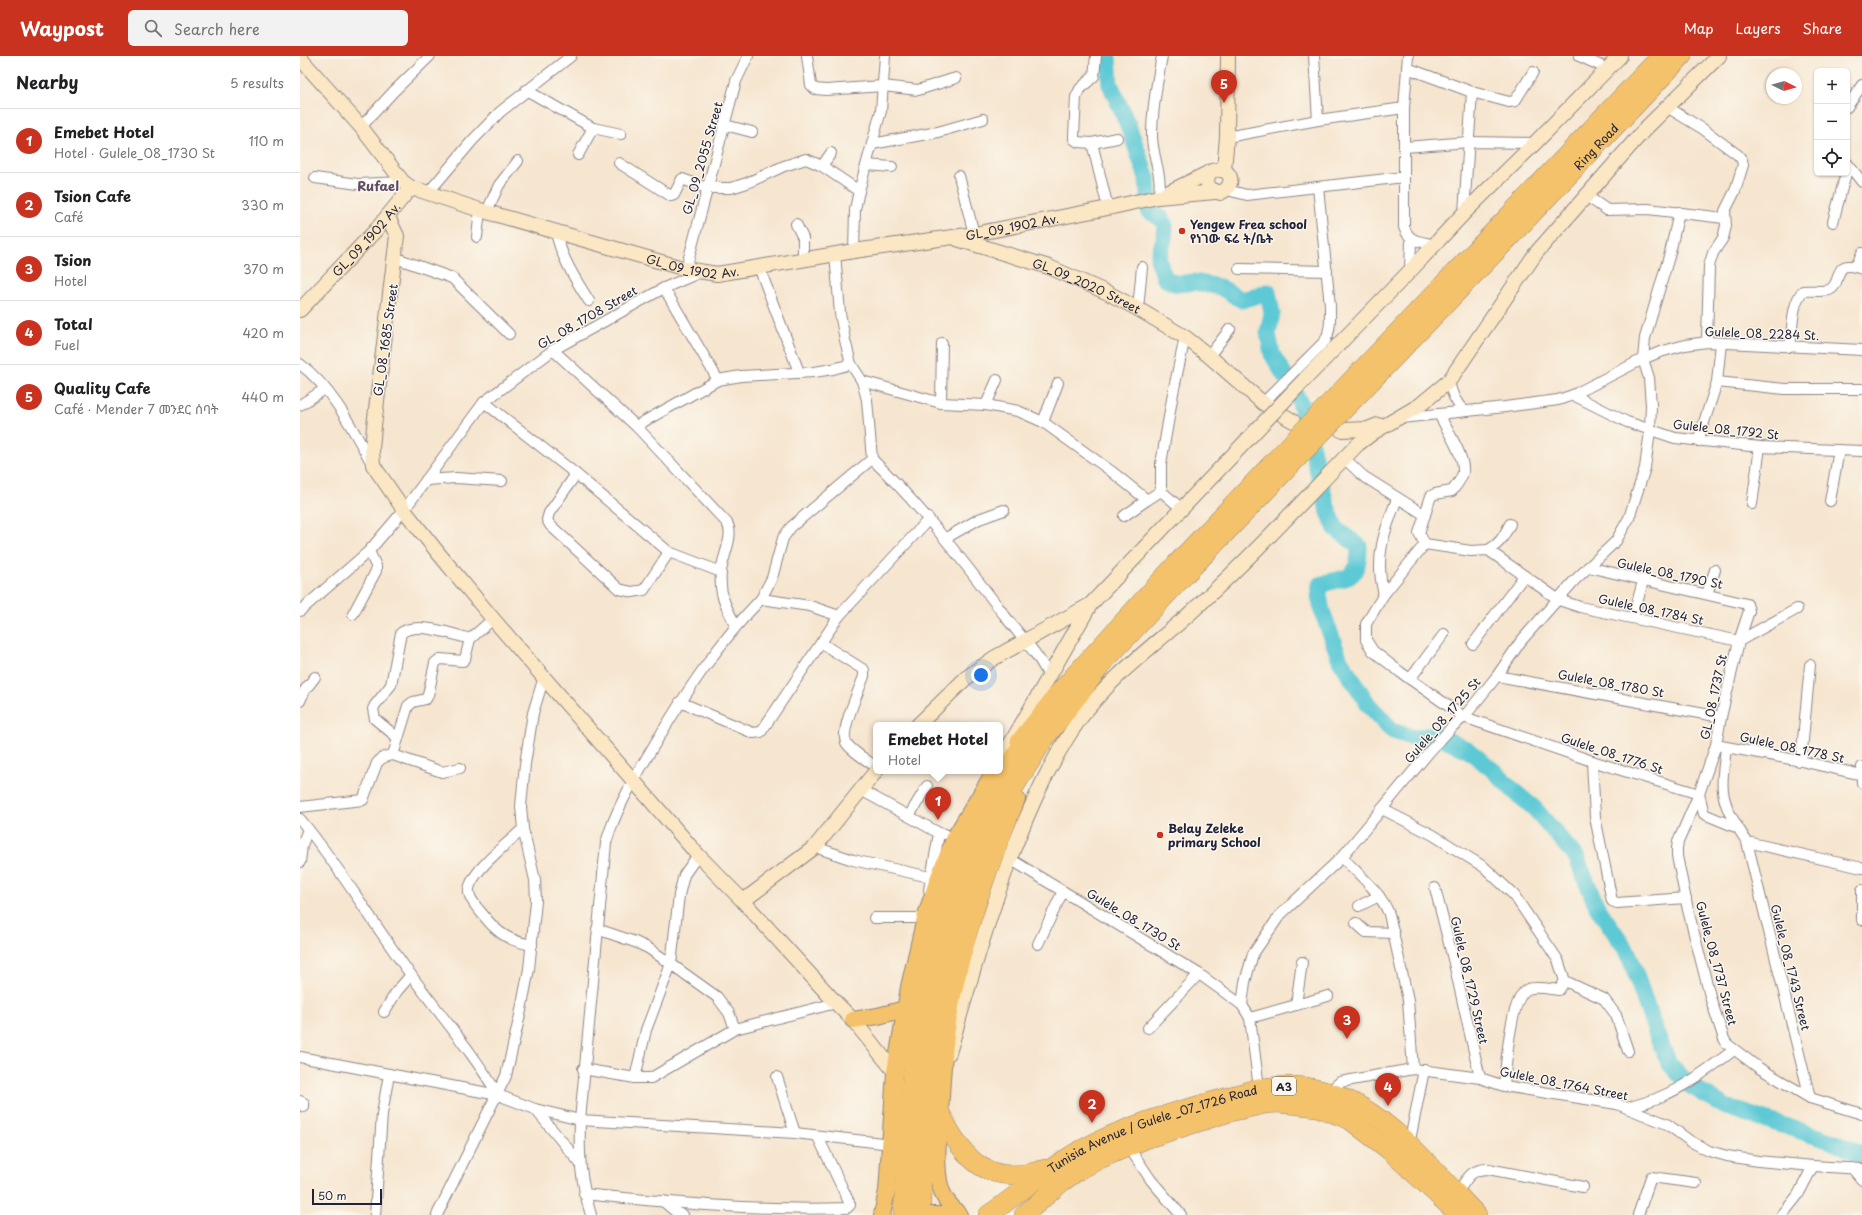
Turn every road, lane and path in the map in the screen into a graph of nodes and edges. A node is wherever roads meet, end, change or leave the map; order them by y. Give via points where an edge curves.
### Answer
1 (430, 56) edge
2 (748, 56) edge
3 (807, 56) edge
4 (885, 56) edge
5 (1096, 56) edge
6 (1162, 56) edge
7 (1228, 56) edge
8 (1314, 56) edge
9 (1408, 56) edge
10 (1579, 56) edge
11 (1620, 56) edge
12 (1661, 56) edge
13 (1682, 56) edge
14 (1719, 56) edge
15 (566, 57) edge
16 (300, 58) edge
17 (1406, 68) junction
18 (1608, 68) junction
19 (1533, 72) dead end
20 (956, 78) dead end
21 (1862, 85) edge
22 (883, 86) junction
23 (526, 90) junction
24 (1472, 92) junction
25 (1849, 104) edge
26 (1667, 107) junction
27 (1404, 108) junction
28 (983, 119) dead end
29 (1318, 120) junction
30 (725, 125) junction
31 (360, 128) junction
32 (593, 128) junction
33 (752, 132) dead end
34 (621, 134) dead end
35 (1227, 137) junction
36 (1117, 138) dead end
37 (1469, 142) junction
38 (1092, 143) junction
39 (1535, 143) junction
40 (872, 144) junction
41 (1405, 147) junction
42 (831, 153) dead end
43 (578, 154) dead end
44 (518, 161) dead end
45 (619, 163) dead end
46 (867, 165) junction
47 (822, 166) junction
48 (892, 167) dead end
49 (1224, 170) junction
50 (1850, 171) edge
51 (1209, 172) junction
52 (959, 176) dead end
53 (1845, 176) edge
54 (1404, 177) junction
55 (315, 178) dead end
56 (1862, 182) edge
57 (408, 186) junction
58 (1318, 187) junction
59 (707, 188) junction
60 (859, 191) junction
61 (1221, 191) junction
62 (428, 193) junction
63 (1585, 195) junction
64 (1158, 197) junction
65 (1108, 208) junction
66 (483, 211) junction
67 (1679, 212) junction
68 (1464, 213) junction
69 (388, 217) junction
70 (1724, 218) junction
71 (1833, 222) dead end
72 (796, 224) dead end
73 (556, 232) junction
74 (1503, 232) junction
75 (974, 234) junction
76 (477, 237) dead end
77 (953, 237) junction
78 (1411, 240) junction
79 (1435, 245) junction
80 (854, 251) junction
81 (1862, 253) edge
82 (835, 254) junction
83 (396, 258) junction
84 (803, 259) junction
85 (760, 267) junction
86 (1142, 267) dead end
87 (1859, 268) edge
88 (686, 269) junction
89 (1240, 269) dead end
90 (1327, 271) junction
91 (701, 272) junction
92 (1410, 272) junction
93 (664, 288) junction
94 (589, 301) dead end
95 (1138, 309) junction
96 (300, 310) edge
97 (1230, 329) dead end
98 (509, 334) dead end
99 (1185, 337) junction
100 (1708, 342) junction
101 (942, 343) dead end
102 (1721, 343) junction
103 (1790, 347) junction
104 (553, 350) junction
105 (1862, 350) edge
106 (1210, 356) junction
107 (1643, 359) junction
108 (300, 364) edge
109 (851, 364) junction
110 (799, 372) junction
111 (718, 380) junction
112 (997, 380) dead end
113 (862, 381) junction
114 (1449, 381) junction
115 (1717, 382) junction
116 (1058, 383) dead end
117 (325, 388) junction
118 (1862, 389) edge
119 (1573, 396) junction
120 (484, 402) junction
121 (941, 403) junction
122 (1263, 403) junction
123 (300, 405) edge
124 (986, 405) junction
125 (1461, 408) junction
126 (1439, 414) junction
127 (1402, 418) junction
128 (1293, 421) dead end
129 (1043, 422) junction
130 (636, 426) junction
131 (1650, 431) junction
132 (1698, 441) junction
133 (1358, 444) junction
134 (1760, 447) junction
135 (1839, 450) junction
136 (1862, 451) edge
137 (1344, 458) junction
138 (872, 459) junction
139 (373, 465) junction
140 (576, 474) junction
141 (426, 480) junction
142 (502, 482) dead end
143 (1160, 491) junction
144 (1397, 498) junction
145 (1147, 500) junction
146 (1830, 501) dead end
147 (1752, 504) dead end
148 (1182, 509) junction
149 (404, 510) junction
150 (1004, 510) dead end
151 (1425, 515) junction
152 (1124, 516) dead end
153 (929, 519) junction
154 (1510, 524) dead end
155 (946, 538) junction
156 (1425, 544) junction
157 (1488, 550) junction
158 (369, 552) junction
159 (669, 552) junction
160 (1588, 567) junction
161 (1715, 570) dead end
162 (721, 572) junction
163 (1524, 576) junction
164 (1643, 581) junction
165 (1384, 594) junction
166 (1707, 594) junction
167 (300, 597) edge
168 (761, 599) junction
169 (1558, 600) junction
170 (308, 604) junction
171 (1747, 604) joint
172 (1090, 605) junction
173 (1796, 609) dead end
174 (300, 611) edge
175 (353, 614) dead end
176 (840, 616) junction
177 (1633, 618) junction
178 (492, 619) junction
179 (736, 625) junction
180 (1444, 634) dead end
181 (470, 639) junction
182 (1024, 641) junction
183 (1739, 641) junction
184 (821, 643) junction
185 (1474, 644) dead end
186 (1810, 665) dead end
187 (1497, 676) junction
188 (315, 677) dead end
189 (544, 677) junction
190 (1049, 677) junction
191 (1410, 679) junction
192 (300, 701) edge
193 (680, 702) junction
194 (1464, 717) junction
195 (1721, 717) junction
196 (921, 722) edge
197 (1037, 735) junction
198 (398, 738) junction
199 (1721, 746) junction
200 (393, 755) junction
201 (1003, 758) edge
202 (1592, 761) junction
203 (1801, 761) junction
204 (1003, 764) edge
205 (873, 765) edge
206 (1862, 767) edge
207 (460, 768) dead end
208 (874, 774) edge
209 (994, 774) edge
210 (1862, 775) edge
211 (633, 781) junction
212 (1862, 783) edge
213 (927, 786) dead end
214 (861, 790) junction
215 (1699, 794) junction
216 (300, 807) edge
217 (1382, 809) junction
218 (909, 816) junction
219 (300, 819) edge
220 (308, 828) junction
221 (1738, 828) junction
222 (523, 829) junction
223 (939, 833) junction
224 (955, 837) junction
225 (1747, 842) junction
226 (301, 845) edge
227 (815, 847) junction
228 (698, 855) junction
229 (1342, 857) junction
230 (1010, 859) junction
231 (300, 862) edge
232 (1862, 868) edge
233 (930, 877) junction
234 (1434, 888) dead end
235 (1862, 890) edge
236 (1063, 891) junction
237 (1379, 896) junction
238 (1686, 898) junction
239 (743, 901) junction
240 (1359, 906) dead end
241 (874, 918) dead end
242 (925, 918) junction
243 (1862, 920) edge
244 (1356, 923) dead end
245 (597, 929) junction
246 (1394, 933) junction
247 (1038, 944) dead end
248 (532, 945) junction
249 (1302, 962) dead end
250 (671, 964) junction
251 (1199, 974) junction
252 (411, 975) junction
253 (1565, 981) junction
254 (1328, 996) dead end
255 (836, 1003) junction
256 (1242, 1005) junction
257 (1296, 1005) junction
258 (905, 1009) junction
259 (384, 1012) dead end
260 (1250, 1018) junction
261 (853, 1020) junction
262 (1148, 1028) dead end
263 (735, 1029) junction
264 (1734, 1050) junction
265 (1628, 1052) dead end
266 (300, 1057) edge
267 (584, 1069) junction
268 (1419, 1069) junction
269 (895, 1072) junction
270 (389, 1074) junction
271 (777, 1077) dead end
272 (635, 1078) junction
273 (1480, 1078) junction
274 (942, 1079) junction
275 (1504, 1086) junction
276 (1259, 1088) junction
277 (1327, 1092) junction
278 (498, 1095) junction
279 (1810, 1098) junction
280 (1317, 1107) junction
281 (1628, 1108) junction
282 (534, 1109) junction
283 (940, 1112) junction
284 (1862, 1114) edge
285 (580, 1120) junction
286 (794, 1133) junction
287 (818, 1136) junction
288 (891, 1144) junction
289 (1408, 1145) junction
290 (1128, 1146) junction
291 (579, 1162) junction
292 (1059, 1163) junction
293 (1813, 1166) junction
294 (1857, 1168) edge
295 (1862, 1180) edge
296 (1696, 1183) dead end
297 (1583, 1187) dead end
298 (584, 1194) junction
299 (663, 1201) junction
300 (1454, 1204) edge
301 (1035, 1208) edge
302 (1784, 1212) edge
303 (375, 1215) edge
304 (437, 1215) edge
305 (591, 1215) edge
306 (684, 1215) edge
307 (882, 1215) edge
308 (903, 1215) edge
309 (928, 1215) edge
310 (952, 1215) edge
311 (959, 1215) edge
312 (988, 1215) edge
313 (1024, 1215) edge
314 (1181, 1215) edge
315 (1477, 1215) edge
316 (1638, 1215) edge
317 (1773, 1215) edge

1 - 31 street
2 - 30 street, GL_09_2055 Street via 736,81
3 - 22 street via 809,79 815,88 826,90
4 - 22 street
5 - 38 street via 1094,76 1080,89 1076,97 1074,136 1078,142
6 - 64 street via 1152,137 1160,187
7 - 35 street
8 - 29 street
9 - 17 street
10 - 18 street
11 - 18 street
12 - 74 highway, Ring Road
13 - 74 highway, Ring Road
14 - 26 street
15 - 23 street
16 - 31 street
17 - 24 street
17 - 27 street
18 - 39 street
19 - 24 street via 1515,100 1509,102
20 - 22 street via 918,90
21 - 25 street
22 - 40 street via 881,111
23 - 32 street
23 - 62 street via 472,141
24 - 37 street
26 - 63 street
26 - 70 street via 1703,129 1738,154 1742,160 1735,191 1724,211
27 - 29 street
27 - 41 street
28 - 40 street via 938,132
29 - 35 street
30 - 33 street
30 - 59 street, GL_09_2055 Street
31 - 57 street
32 - 34 street
32 - 43 street
35 - 49 street
36 - 38 street
37 - 39 street
37 - 41 street
37 - 68 street
38 - 65 street
39 - 68 street
40 - 46 street
41 - 54 street
42 - 47 street
44 - 66 street
45 - 59 street via 671,196 682,179
46 - 48 street
46 - 60 street
47 - 59 street via 806,159 800,160 746,184 731,188
47 - 60 street
49 - 51 street
49 - 61 street via 1230,176 1231,183
50 - 56 street
51 - 61 street via 1209,188
51 - 64 street
52 - 75 street
53 - 71 street
54 - 58 street
54 - 78 street via 1404,227
55 - 57 street via 358,184
57 - 62 street, GL_09_1902 Av.
57 - 69 street, GL_09_1902 Av. via 408,191
58 - 61 street via 1248,195
58 - 90 street
59 - 88 street, GL_09_2055 Street
60 - 80 street via 855,209
61 - 64 street
62 - 66 street, GL_09_1902 Av.
63 - 67 street via 1607,210 1648,209
63 - 114 street via 1536,253
64 - 65 street, GL_09_1902 Av.
65 - 75 street, GL_09_1902 Av.
66 - 73 street, GL_09_1902 Av.
66 - 76 street
67 - 70 street
67 - 107 street via 1645,338
68 - 79 street
69 - 83 street, GL_08_1685 Street via 397,236
69 - 96 street, GL_09_1902 Av.
70 - 100 street via 1724,238 1713,253 1709,266
72 - 84 street via 803,238
73 - 88 street, GL_09_1902 Av.
73 - 94 street via 565,261
74 - 197 highway, bridge via 1181,570 1104,662
75 - 77 street, GL_09_1902 Av.
77 - 80 street, GL_09_1902 Av.
77 - 95 street, GL_09_2020 Street via 1049,267
78 - 79 street
78 - 92 street
79 - 92 street
80 - 82 street, GL_09_1902 Av.
81 - 87 street
82 - 84 street, GL_09_1902 Av.
82 - 109 street via 840,313
83 - 98 street via 452,278
83 - 139 street, GL_08_1685 Street via 374,426
84 - 85 street, GL_09_1902 Av.
85 - 91 street, GL_09_1902 Av. via 717,274
85 - 110 street
86 - 95 street
87 - 103 street via 1843,267 1838,272 1834,286 1828,290 1803,291 1798,297
88 - 91 street, GL_09_1902 Av.
89 - 90 street
90 - 122 street via 1331,324 1327,336
91 - 93 street, GL_08_1708 Street
92 - 148 street, bridge
93 - 104 street, GL_08_1708 Street
93 - 111 street
95 - 99 street, GL_09_2020 Street
97 - 106 street
99 - 106 street, GL_09_2020 Street
99 - 143 street via 1161,464
100 - 102 street, Gulele_08_2284 St.
100 - 107 street, Gulele_08_2284 St. via 1685,345
101 - 121 street
102 - 103 street, Gulele_08_2284 St.
102 - 115 street
103 - 105 street, Gulele_08_2284 St.
104 - 120 street, GL_08_1708 Street
104 - 130 street
106 - 122 street, GL_09_2020 Street
107 - 119 street, Gulele_08_2284 St.
107 - 131 street, Gulele_08_1725 St via 1649,378
108 - 117 street
109 - 110 street via 833,369
109 - 113 street
110 - 111 street
111 - 130 street
112 - 124 street
113 - 121 street
113 - 138 street via 867,400
114 - 125 street via 1452,393
114 - 127 street
115 - 118 street via 1785,389
115 - 132 street
116 - 129 street
117 - 123 street
117 - 139 street
119 - 125 street, Gulele_08_2284 St. via 1505,407
119 - 131 street, Gulele_08_1792 St
120 - 140 street
120 - 141 street, GL_08_1708 Street
121 - 124 street
122 - 128 street, GL_09_2020 Street
124 - 129 street via 1008,408
125 - 126 street, Gulele_08_2284 St.
126 - 127 street, Gulele_08_2284 St.
126 - 151 street via 1459,454 1463,472 1452,491 1431,496
127 - 133 street via 1374,432
127 - 133 street via 1368,429 1347,430 1359,437
129 - 145 street via 1111,470
130 - 162 street via 729,526 730,532
131 - 132 street, Gulele_08_1792 St
131 - 160 street, Gulele_08_1725 St via 1645,468 1629,518 1616,541
132 - 134 street, Gulele_08_1792 St
133 - 137 street
134 - 135 street, Gulele_08_1792 St
134 - 147 street
135 - 136 street, Gulele_08_1792 St
135 - 146 street
137 - 144 street via 1363,476
137 - 230 street via 1236,570 1175,627 1131,663 1099,695 1053,760
138 - 153 street
138 - 168 street via 787,532 780,545 772,578
139 - 149 street
140 - 159 street
140 - 159 street via 549,513 547,520 619,589 632,592 644,590
141 - 142 street via 456,478
141 - 149 street, GL_08_1708 Street
143 - 145 street
143 - 148 street
144 - 151 street
144 - 165 street via 1383,536 1380,556
145 - 152 street
148 - 172 street
149 - 158 street, GL_08_1708 Street
149 - 178 street
150 - 155 street via 979,519
151 - 156 street via 1419,532
153 - 155 street
153 - 176 street
154 - 157 street via 1504,538 1497,546
155 - 182 street
156 - 157 street via 1472,551
156 - 165 street, Gulele_08_1776 St
157 - 163 street, Gulele_08_1784 St
158 - 170 street, GL_08_1708 Street
158 - 175 street via 376,570
159 - 162 street
160 - 164 street, Gulele_08_1790 St
160 - 169 street, Gulele_08_1725 St
161 - 166 street
162 - 179 street via 722,600
163 - 169 street, Gulele_08_1784 St
163 - 185 street
164 - 166 street, Gulele_08_1790 St
164 - 177 street
165 - 191 street, Gulele_08_1776 St via 1366,624 1366,640 1373,651
166 - 171 street, Gulele_08_1790 St
167 - 170 street
168 - 176 street via 810,606
168 - 179 street
169 - 177 street, Gulele_08_1784 St
169 - 187 street, Gulele_08_1725 St via 1521,641
170 - 174 street, GL_08_1708 Street
171 - 183 street, GL_08_1737 St via 1749,611
172 - 182 street
172 - 190 street
173 - 183 street
176 - 184 street
177 - 183 street, Gulele_08_1784 St
178 - 181 street
178 - 189 street
179 - 193 street
180 - 191 street
181 - 198 street via 465,659 440,659 435,663 426,698 410,703
181 - 198 street via 432,628 408,630 401,634 391,685 374,704 373,709 375,719
182 - 190 street via 1040,658
182 - 196 street via 966,678
183 - 195 street, GL_08_1737 St
184 - 193 street via 761,732 753,733
184 - 205 street via 864,670 844,737 847,744
186 - 203 street
187 - 194 street, Gulele_08_1725 St
187 - 195 street, Gulele_08_1780 St
188 - 192 street
189 - 211 street
189 - 222 street via 533,713 525,764 521,806
190 - 201 street
191 - 194 street, Gulele_08_1776 St
193 - 211 street
194 - 202 street, Gulele_08_1776 St
194 - 217 street, Gulele_08_1725 St via 1453,726
195 - 199 street, GL_08_1737 St
197 - 204 highway
197 - 274 main road via 964,945 948,1022
197 - 308 highway via 984,811 966,850 935,939 920,1009
197 - 309 highway via 969,888 941,971 931,1030
198 - 200 street
199 - 203 street, Gulele_08_1778 St
199 - 215 street, GL_08_1737 St
199 - 221 street, Gulele_08_1743 Street via 1723,790 1727,806
200 - 207 street via 442,772
200 - 216 street via 381,758 363,800
202 - 215 street, Gulele_08_1776 St
202 - 238 street via 1595,817 1612,901 1617,903
203 - 210 street, Gulele_08_1778 St
206 - 210 street
208 - 214 street
209 - 224 main road
210 - 212 street
211 - 228 street
211 - 245 street via 606,843
213 - 218 street
214 - 218 street
214 - 227 street
215 - 221 street via 1704,814
215 - 238 street, Gulele_08_1737 Street via 1678,842 1677,856
217 - 229 street, Gulele_08_1725 St
217 - 253 street via 1433,835 1484,868 1514,895 1558,960
218 - 223 street
219 - 220 street
220 - 226 street
220 - 252 street
221 - 225 street, Gulele_08_1743 Street
222 - 248 street via 535,880
222 - 248 street via 477,874 470,884 469,893 491,925 505,937 518,943
223 - 224 street
223 - 233 street
224 - 242 main road
225 - 232 street
225 - 279 street, Gulele_08_1743 Street
226 - 231 street
227 - 233 street via 853,860
227 - 239 street
228 - 239 street
228 - 250 street via 684,875 679,895
229 - 237 street
229 - 256 street, Gulele_08_1725 St via 1280,915 1265,937 1254,954 1245,982
230 - 236 street, Gulele_08_1730 St
230 - 274 street via 974,967
233 - 242 street
234 - 273 street, Gulele_08_1729 Street
235 - 243 street
236 - 247 street
236 - 251 street, Gulele_08_1730 St
237 - 240 street
237 - 246 street via 1385,903
238 - 264 street, Gulele_08_1737 Street via 1711,1000 1724,1039
239 - 255 street
241 - 242 street
242 - 258 main road
244 - 246 street via 1366,932
245 - 250 street via 648,948
245 - 267 street
246 - 268 street
248 - 278 street via 506,1076
249 - 257 street
250 - 263 street via 717,998 729,1013
250 - 272 street via 646,1030
251 - 256 street, Gulele_08_1730 St
251 - 262 street
252 - 259 street
252 - 278 street via 468,1048
253 - 265 street via 1604,999 1616,1014
253 - 275 street via 1559,990 1527,989 1520,998 1510,1032
254 - 257 street
255 - 261 street
255 - 263 street
256 - 260 street
257 - 260 street
258 - 261 main road
258 - 269 main road
260 - 276 street
261 - 269 street
263 - 272 street via 659,1074 645,1079
264 - 279 street, Gulele_08_1737 Street
264 - 281 street via 1660,1098
266 - 270 street
267 - 272 street
267 - 285 street
268 - 273 street, Gulele_08_1764 Street
268 - 277 street, Gulele_08_1764 Street via 1340,1082
268 - 289 street
269 - 288 main road
270 - 278 street
270 - 303 street via 382,1114
271 - 286 street
273 - 275 street, Gulele_08_1764 Street
274 - 283 main road
275 - 281 street, Gulele_08_1764 Street via 1584,1098
276 - 277 highway, Tunisia Avenue / Gulele _07_1726 Road / A3 via 1292,1086
276 - 292 highway, Tunisia Avenue / Gulele _07_1726 Road / A3 via 1142,1123
277 - 280 street
277 - 289 highway, Tunisia Avenue / Gulele _07_1726 Road / A3 via 1365,1109
278 - 282 street
278 - 304 street
279 - 284 street, Gulele_08_1737 Street
280 - 290 highway, Tunisia Avenue / Gulele _07_1726 Road / A3 via 1293,1103 1265,1104 1223,1114
280 - 300 highway, Tunisia Avenue / Gulele _07_1726 Road / A3 via 1337,1114 1362,1129
281 - 293 street, Gulele_08_1764 Street via 1667,1124 1709,1151 1742,1160
282 - 285 street
282 - 291 street
283 - 292 highway, A3 via 956,1142 969,1158 988,1171 1006,1176 1025,1175
283 - 311 main road via 939,1184 946,1199
285 - 286 street
285 - 291 street
286 - 287 street
287 - 288 street
287 - 299 street via 849,1202 847,1208 787,1209
288 - 307 main road via 888,1191
289 - 300 highway, Tunisia Avenue / Gulele _07_1726 Road / A3
290 - 301 highway, Tunisia Avenue / Gulele _07_1726 Road / A3 via 1081,1169
290 - 314 street via 1151,1180
291 - 298 street
292 - 312 highway, Tunisia Avenue / Gulele _07_1726 Road / A3
293 - 294 street, Gulele_08_1764 Street
293 - 302 street via 1798,1195
294 - 295 street
296 - 316 street via 1651,1177
297 - 300 street via 1477,1169 1471,1173
298 - 299 street
298 - 305 street
299 - 306 street via 676,1213
300 - 315 highway, Tunisia Avenue / Gulele _07_1726 Road / A3
301 - 313 highway, Tunisia Avenue / Gulele _07_1726 Road / A3
302 - 317 street
309 - 310 main road

